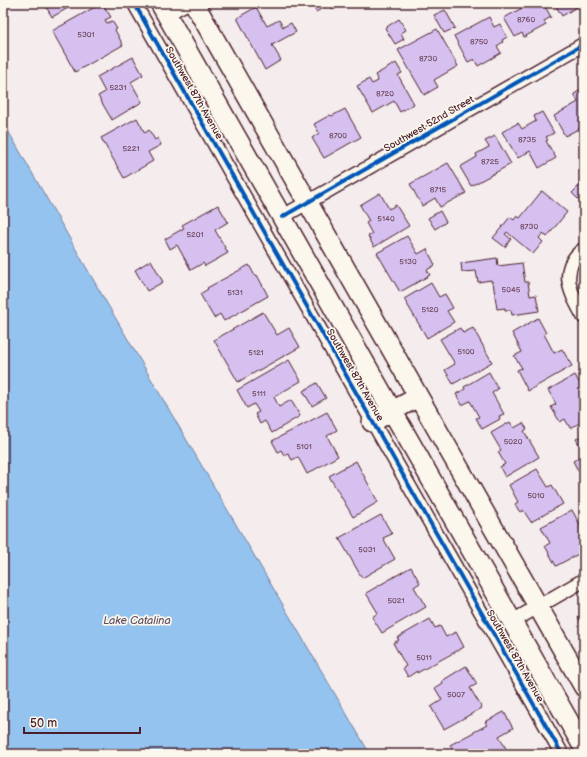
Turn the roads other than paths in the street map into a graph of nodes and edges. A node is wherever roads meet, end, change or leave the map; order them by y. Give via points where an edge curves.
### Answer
1 (134, 3) edge
2 (187, 3) edge
3 (194, 3) edge
4 (164, 9) edge
5 (584, 44) edge
6 (308, 203) junction
7 (282, 217) junction
8 (584, 249) edge
9 (584, 317) edge
10 (418, 397) junction
11 (392, 411) junction
12 (372, 422) junction
13 (584, 580) edge
14 (538, 606) junction
15 (513, 621) junction
16 (584, 687) edge
17 (584, 748) edge
18 (562, 754) edge

1 - 12 street, Southwest 87th Avenue
2 - 4 street
3 - 6 main road
4 - 7 main road, Southwest 87th Avenue
5 - 6 street, Southwest 52nd Street
6 - 7 street, Southwest 52nd Street
6 - 10 main road
7 - 11 main road, Southwest 87th Avenue
8 - 9 street via 574,259 569,270 568,283
10 - 11 main road
10 - 14 main road
11 - 12 main road
11 - 15 main road, Southwest 87th Avenue
12 - 18 street, Southwest 87th Avenue
13 - 14 street
14 - 15 street
14 - 16 main road
15 - 17 main road, Southwest 87th Avenue

